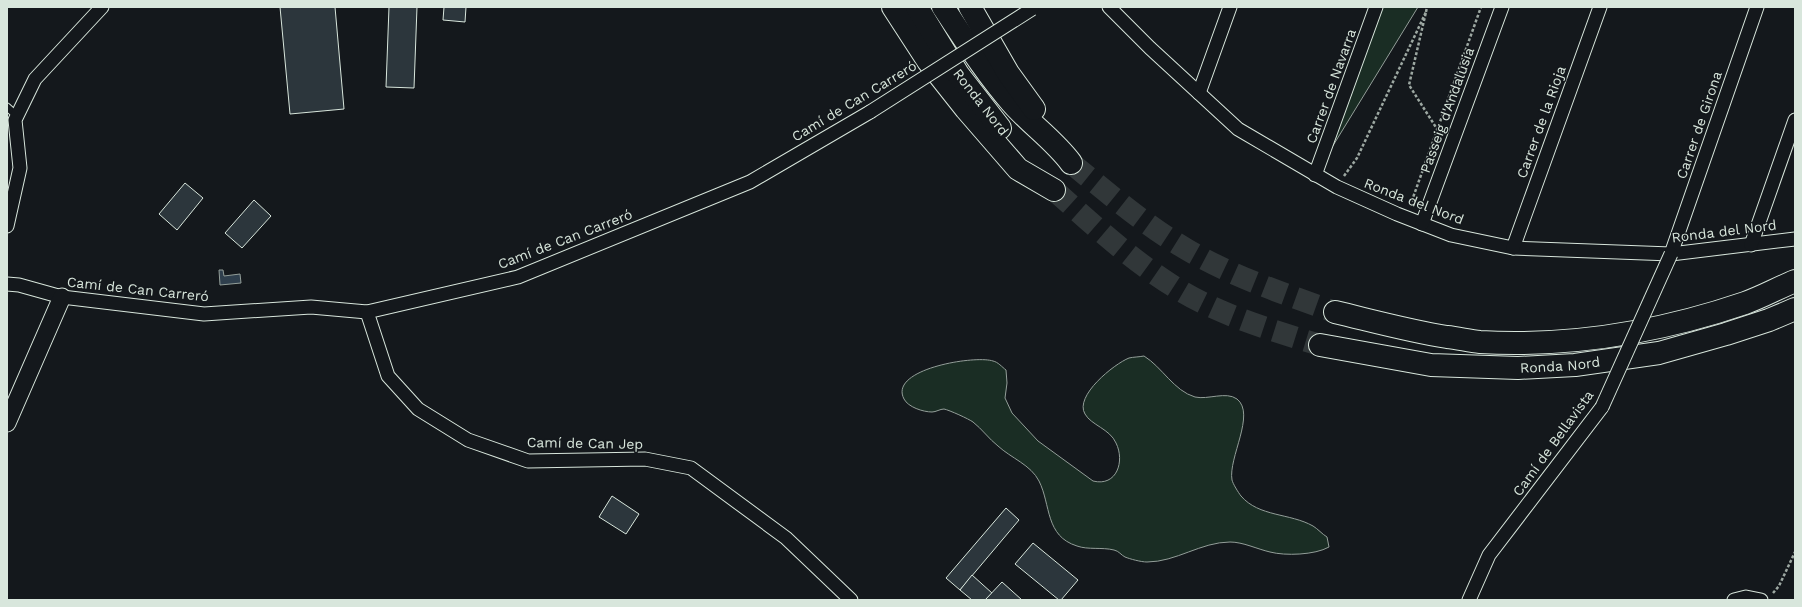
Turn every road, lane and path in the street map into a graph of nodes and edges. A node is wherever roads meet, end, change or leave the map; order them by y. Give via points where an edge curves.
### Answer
1 (102, 7) edge
2 (893, 7) edge
3 (917, 7) edge
4 (943, 7) edge
5 (970, 7) edge
6 (1108, 7) edge
7 (1230, 7) edge
8 (1376, 7) edge
9 (1427, 7) edge
10 (1481, 7) edge
11 (1502, 7) edge
12 (1600, 7) edge
13 (1757, 7) edge
14 (1033, 8) edge
15 (1426, 12) junction
16 (1199, 93) junction
17 (7, 107) edge
18 (17, 116) junction
19 (1795, 120) edge
20 (1437, 129) junction
21 (1315, 175) junction
22 (1341, 180) dead end
23 (1405, 207) dead end
24 (1422, 224) junction
25 (7, 226) edge
26 (1795, 239) edge
27 (1751, 245) junction
28 (1513, 248) junction
29 (1671, 254) junction
30 (1795, 281) edge
31 (7, 284) edge
32 (62, 297) junction
33 (1795, 310) edge
34 (367, 312) junction
35 (1335, 312) tunnel mouth
36 (1320, 345) tunnel mouth
37 (7, 423) edge
38 (1795, 552) edge
39 (1765, 599) edge
40 (851, 600) edge
41 (1469, 600) edge
42 (1734, 600) edge

1 - 18 street via 35,79
2 - 3 highway, Ronda Nord via 928,61 1018,170 1054,190 1007,137 958,74
4 - 5 highway, Ronda Nord via 980,65 1012,103 1067,157 1008,73
6 - 16 street, Ronda del Nord
7 - 16 street
8 - 21 street, Carrer de Navarra
9 - 15 path
10 - 20 path
11 - 24 street, Passeig d'Andalusia
12 - 28 street, Carrer de la Rioja
13 - 29 street, Carrer de Girona
14 - 34 street, Camí de Can Carreró, bridge via 870,112 750,182 518,277
15 - 20 path via 1409,85
15 - 22 path via 1357,158
16 - 21 street, Ronda del Nord via 1238,129
17 - 18 lane
18 - 25 street via 15,120 20,168
19 - 27 street
20 - 23 path via 1413,199 1409,207
21 - 24 street, Ronda del Nord
24 - 28 street, Ronda del Nord via 1451,235
26 - 27 street, Ronda del Nord
27 - 29 street, Ronda del Nord
28 - 29 street, Ronda del Nord
29 - 41 street, Camí de Bellavista, bridge via 1602,407 1489,555
30 - 35 highway, Ronda Nord via 1746,302 1697,318 1601,337 1542,342 1479,342 1405,330
31 - 32 street, Camí de Can Carreró
32 - 34 street, Camí de Can Carreró via 204,314 311,307
32 - 37 street
33 - 36 highway, Ronda Nord via 1748,327 1659,353 1575,365 1518,368 1431,365
34 - 40 street, Camí de Can Jep via 388,376 418,409 468,440 528,461 645,459 691,468 786,538
38 - 39 path via 1779,586
39 - 42 street via 1746,597

